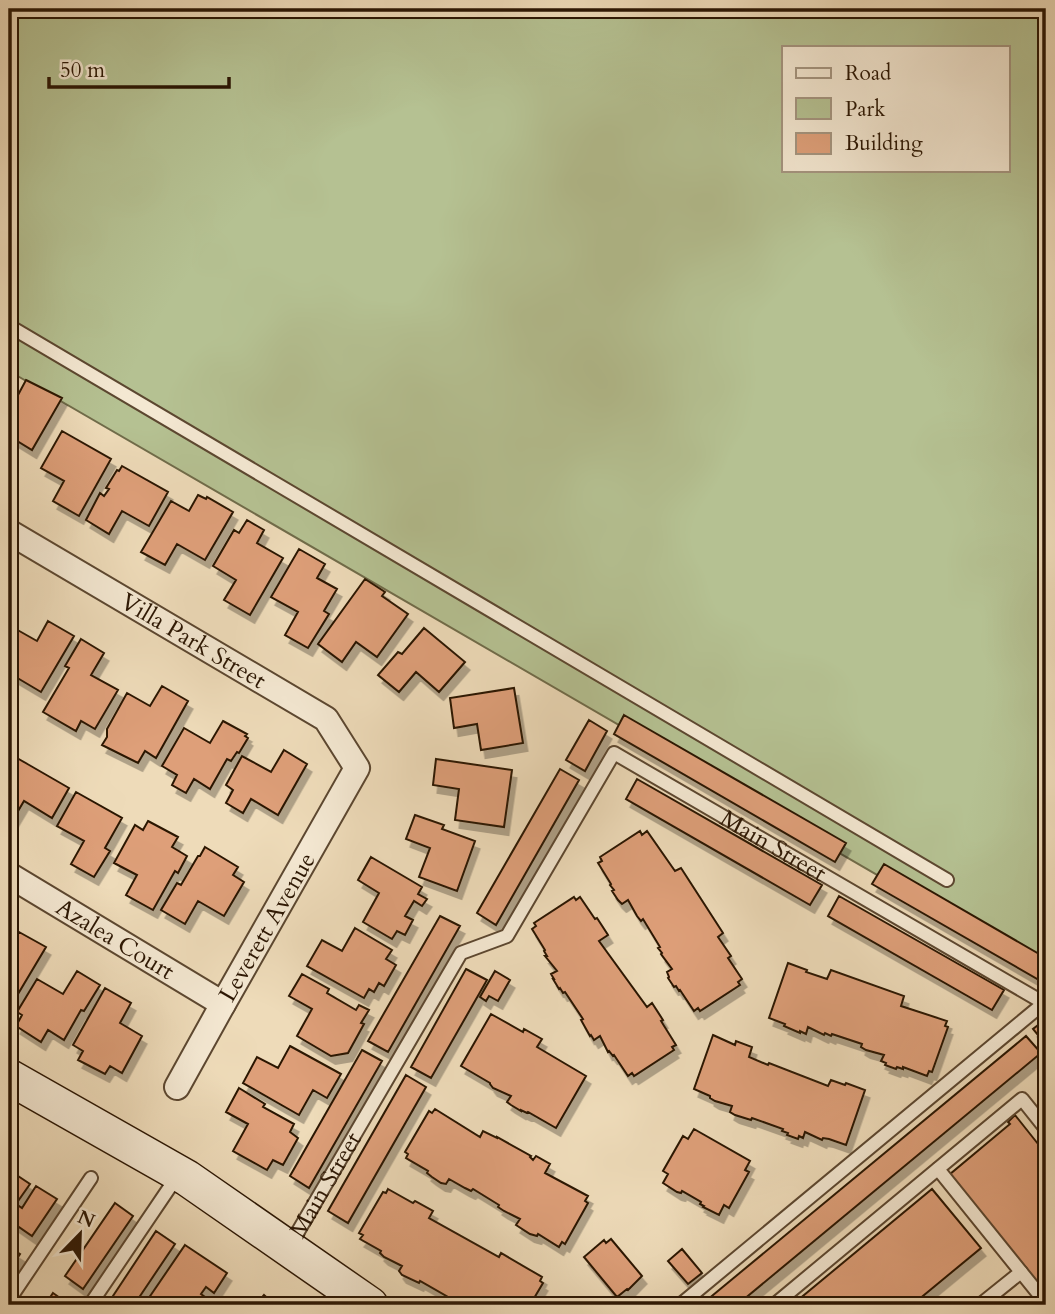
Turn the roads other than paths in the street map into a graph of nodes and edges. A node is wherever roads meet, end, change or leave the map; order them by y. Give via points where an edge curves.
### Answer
1 (9, 326) edge
2 (9, 532) edge
3 (357, 768) joint
4 (9, 875) edge
5 (947, 880) dead end
6 (223, 1004) junction
7 (9, 1077) edge
8 (177, 1087) dead end
9 (1046, 1129) edge
10 (938, 1169) junction
11 (179, 1173) junction
12 (92, 1178) dead end
13 (288, 1248) junction
14 (1021, 1272) junction
15 (9, 1300) edge
16 (1046, 1303) edge
17 (90, 1305) edge
18 (370, 1305) edge
19 (680, 1305) edge
20 (774, 1305) edge
21 (980, 1305) edge

1 - 5 lane
2 - 3 street, Villa Park Street via 326,719
3 - 6 street, Leverett Avenue
4 - 6 street, Azalea Court
6 - 8 street, Leverett Avenue
7 - 11 street, Main Street
9 - 10 lane via 1021,1099
10 - 14 lane
10 - 20 lane
11 - 13 street, Main Street
11 - 17 lane
12 - 15 lane
13 - 18 street, Main Street
13 - 19 lane, Main Street via 461,953 507,936 614,753 1044,1003
14 - 16 lane
14 - 21 lane

